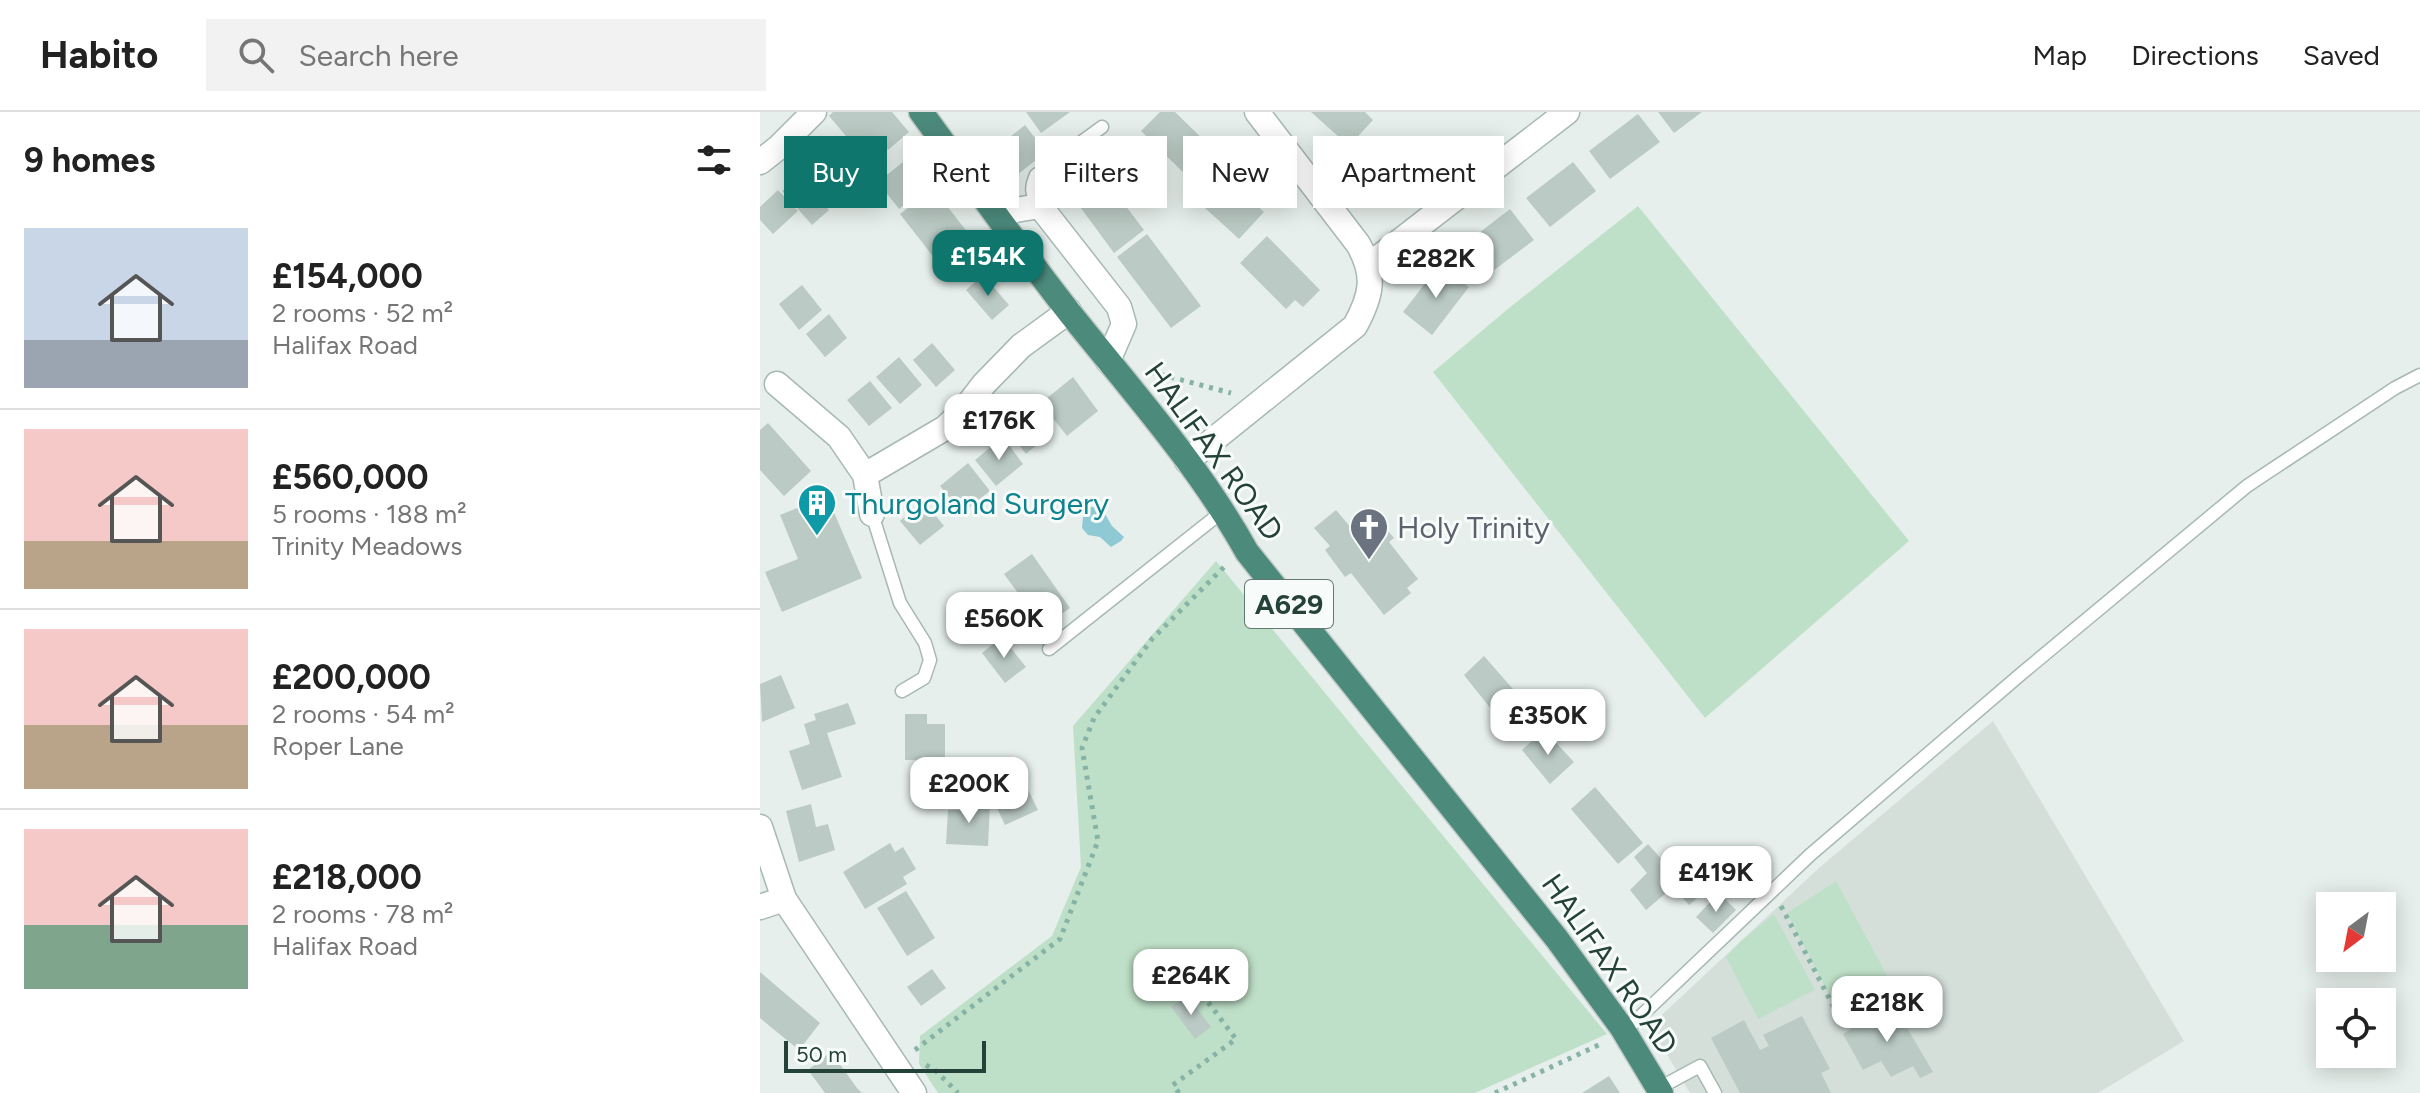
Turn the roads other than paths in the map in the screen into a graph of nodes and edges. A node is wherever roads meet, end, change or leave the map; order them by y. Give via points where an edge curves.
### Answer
1 (814, 112) edge
2 (921, 112) edge
3 (1257, 112) edge
4 (1567, 112) edge
5 (1102, 127) dead end
6 (1090, 136) edge
7 (760, 162) edge
8 (1035, 177) edge
9 (1035, 200) edge
10 (1035, 207) edge
11 (1042, 208) edge
12 (996, 213) junction
13 (1369, 265) junction
14 (1069, 311) junction
15 (1108, 361) junction
16 (2420, 375) edge
17 (777, 384) dead end
18 (1187, 461) junction
19 (865, 475) junction
20 (1223, 511) junction
21 (872, 514) joint
22 (1049, 649) dead end
23 (902, 691) dead end
24 (760, 827) edge
25 (784, 899) junction
26 (760, 907) edge
27 (1623, 1030) junction
28 (1660, 1091) edge
29 (914, 1093) edge
30 (1715, 1093) edge

1 - 7 street
2 - 12 highway, HALIFAX ROAD / A629
3 - 13 street
4 - 13 street
5 - 6 lane
8 - 9 lane
10 - 12 street
11 - 15 street via 1119,307 1124,324
12 - 14 highway, HALIFAX ROAD / A629
13 - 18 street via 1370,289 1355,326
14 - 15 highway, HALIFAX ROAD / A629
14 - 19 street via 1021,346 945,428
15 - 18 highway, HALIFAX ROAD / A629
16 - 27 lane via 2247,486 1810,855
17 - 19 street via 839,437
18 - 20 highway, HALIFAX ROAD / A629
19 - 21 street
20 - 22 lane
20 - 27 highway, HALIFAX ROAD / A629 via 1244,547 1538,914
21 - 23 lane via 900,603 930,660 924,678
24 - 25 street
25 - 26 street
25 - 29 street
27 - 28 highway, HALIFAX ROAD / A629
28 - 30 lane via 1700,1066

